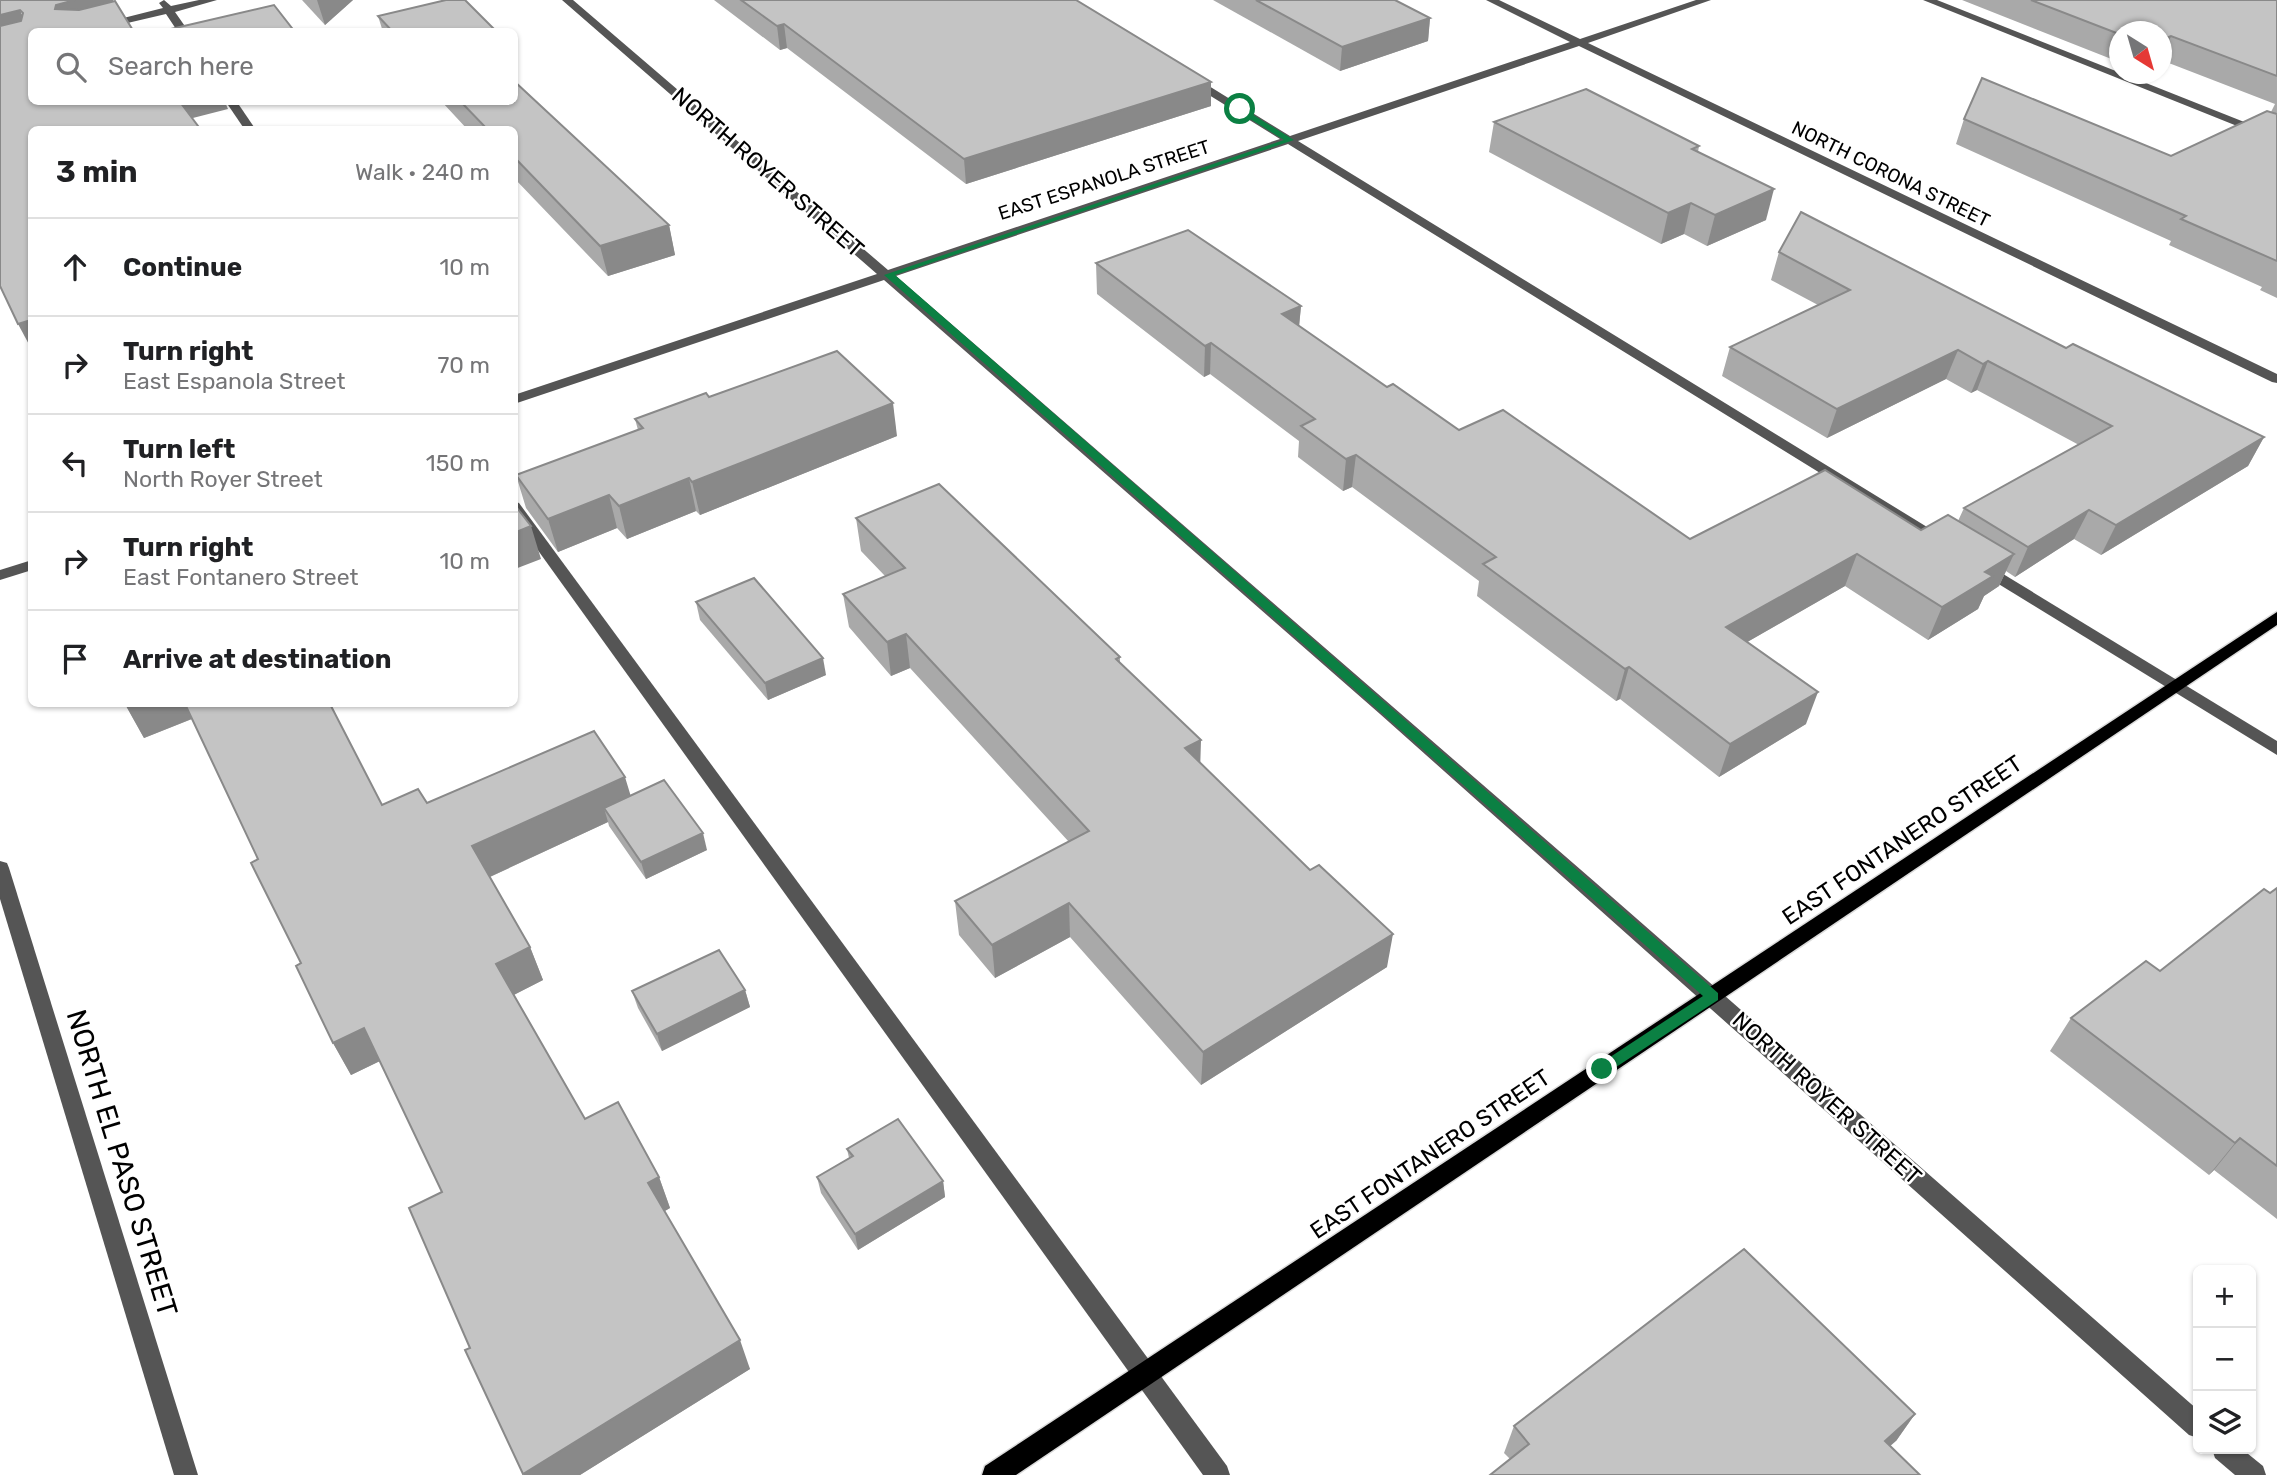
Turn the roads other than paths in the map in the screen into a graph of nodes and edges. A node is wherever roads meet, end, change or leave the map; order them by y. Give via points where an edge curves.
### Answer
1 (162, 0) edge
2 (212, 0) edge
3 (567, 0) edge
4 (1491, 0) edge
5 (1706, 0) edge
6 (1928, 0) edge
7 (169, 10) junction
8 (90, 28) edge
9 (181, 28) edge
10 (1580, 43) junction
11 (1181, 73) edge
12 (234, 105) edge
13 (248, 126) edge
14 (2277, 139) edge
15 (1290, 140) junction
16 (889, 275) junction
17 (2277, 379) edge
18 (518, 399) edge
19 (518, 511) edge
20 (1950, 547) edge
21 (1973, 561) edge
22 (28, 566) edge
23 (0, 575) edge
24 (2277, 617) edge
25 (2176, 686) junction
26 (2277, 748) edge
27 (0, 868) edge
28 (1713, 996) junction
29 (1146, 1372) junction
30 (2193, 1422) edge
31 (2230, 1454) edge
32 (186, 1475) edge
33 (994, 1475) edge
34 (1218, 1475) edge
35 (2254, 1475) edge

1 - 7 street
2 - 7 street
3 - 16 street, NORTH ROYER STREET
4 - 10 street, NORTH CORONA STREET
5 - 10 street, EAST ESPANOLA STREET
6 - 14 street
7 - 8 street
7 - 9 street
10 - 15 street, EAST ESPANOLA STREET
10 - 17 street, NORTH CORONA STREET
11 - 15 street
12 - 13 street
15 - 16 street, EAST ESPANOLA STREET
15 - 20 street
16 - 18 street, EAST ESPANOLA STREET
16 - 28 street, NORTH ROYER STREET
19 - 29 street
21 - 25 street
22 - 23 street
24 - 25 main road, EAST FONTANERO STREET
25 - 26 street
25 - 28 main road, EAST FONTANERO STREET
27 - 32 street, NORTH EL PASO STREET
28 - 29 main road, EAST FONTANERO STREET
28 - 30 street, NORTH ROYER STREET
29 - 33 main road, EAST FONTANERO STREET
29 - 34 street
31 - 35 street

